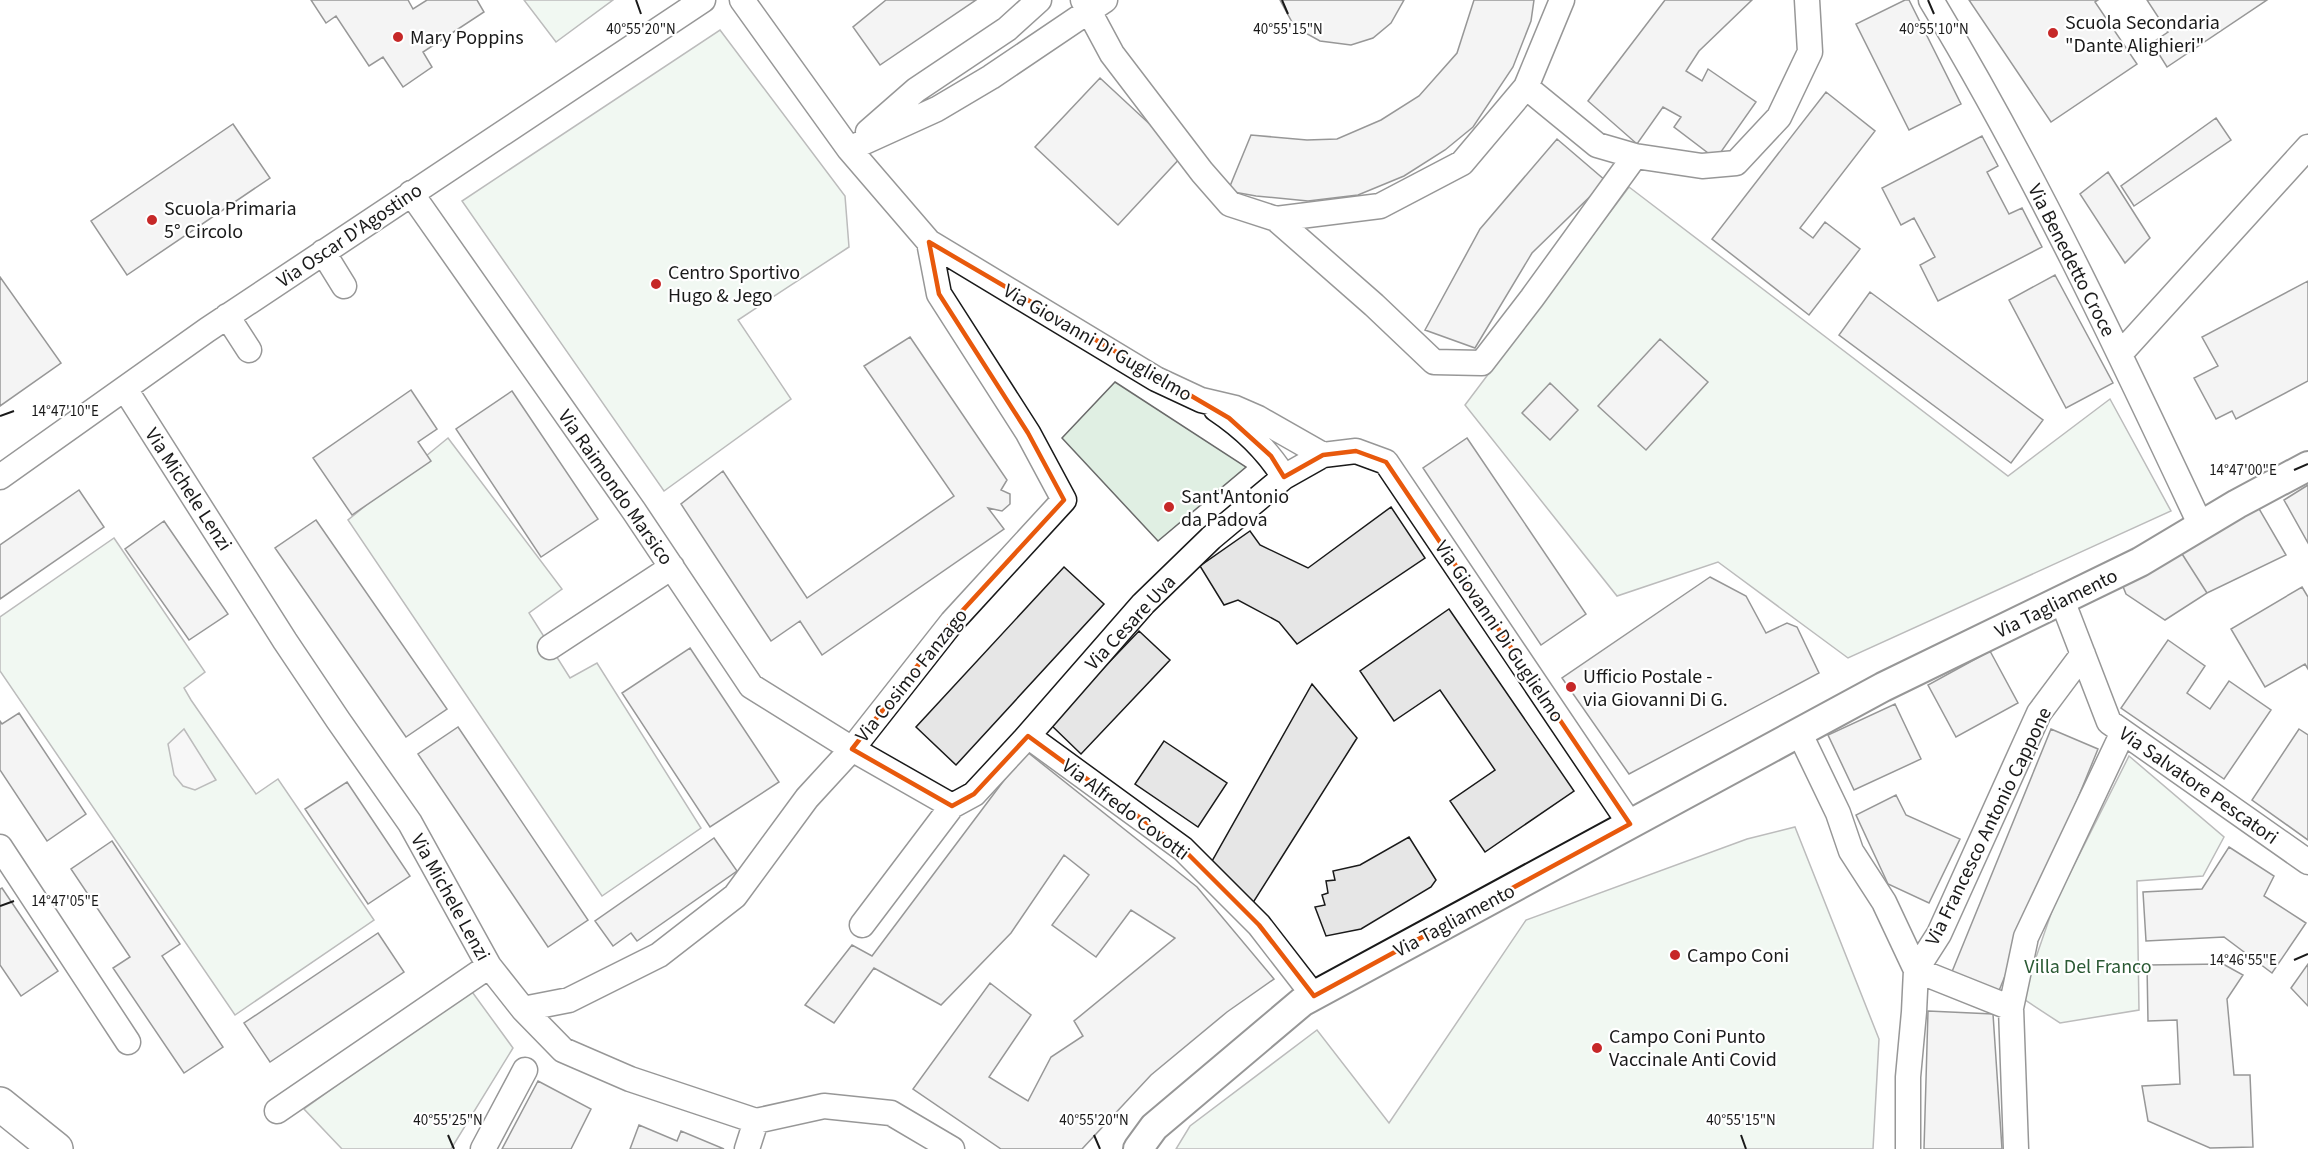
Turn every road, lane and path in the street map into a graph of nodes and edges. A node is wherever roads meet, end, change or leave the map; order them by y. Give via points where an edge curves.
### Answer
1 (703, 0) edge
2 (742, 0) edge
3 (1040, 0) edge
4 (1562, 0) edge
5 (1808, 0) edge
6 (1931, 0) edge
7 (1093, 4) edge
8 (1526, 87) junction
9 (2308, 147) edge
10 (849, 149) junction
11 (1635, 156) junction
12 (411, 193) junction
13 (1276, 219) junction
14 (929, 243) junction
15 (323, 252) junction
16 (344, 286) dead end
17 (227, 316) junction
18 (249, 350) dead end
19 (2120, 354) junction
20 (125, 389) junction
21 (1201, 400) junction
22 (1323, 455) junction
23 (2308, 466) edge
24 (0, 477) edge
25 (1284, 477) junction
26 (2201, 526) junction
27 (672, 567) junction
28 (2062, 600) junction
29 (550, 647) dead end
30 (2083, 654) junction
31 (1799, 732) junction
32 (2123, 732) junction
33 (1028, 736) junction
34 (852, 749) junction
35 (952, 806) junction
36 (1630, 824) junction
37 (0, 847) edge
38 (2308, 862) edge
39 (862, 925) dead end
40 (489, 966) junction
41 (1916, 970) junction
42 (1314, 996) junction
43 (2011, 1008) junction
44 (523, 1009) junction
45 (128, 1042) dead end
46 (525, 1070) dead end
47 (0, 1104) edge
48 (277, 1111) dead end
49 (756, 1121) junction
50 (56, 1149) edge
51 (483, 1149) edge
52 (747, 1149) edge
53 (952, 1149) edge
54 (1138, 1149) edge
55 (1908, 1149) edge
56 (2016, 1149) edge

1 - 12 street, Via Oscar D'Agostino
2 - 10 street, Via Giovanni Di Guglielmo
3 - 10 street via 1007,29 916,90
4 - 8 street
5 - 11 street via 1810,52 1779,117 1736,164 1702,166
6 - 19 street, Via Benedetto Croce via 1978,78
7 - 10 street via 991,77 937,109
7 - 13 street via 1112,54 1202,172 1230,204
8 - 11 street via 1597,145
8 - 13 street via 1462,163 1380,207
9 - 19 street
10 - 14 street, Via Giovanni Di Guglielmo
11 - 13 street via 1482,363 1434,362
12 - 15 street, Via Oscar D'Agostino
12 - 27 street, Via Raimondo Marsico
14 - 21 street, Via Giovanni Di Guglielmo via 1126,362
14 - 34 street, Via Cosimo Fanzago via 939,294 1028,433 1064,500 952,622
15 - 16 street
15 - 17 street, Via Oscar D'Agostino
17 - 18 street
17 - 20 street, Via Oscar D'Agostino
19 - 26 street, Via Benedetto Croce
20 - 24 street, Via Oscar D'Agostino
20 - 40 street, Via Michele Lenzi via 285,641 410,823
21 - 22 street, Via Giovanni Di Guglielmo via 1258,418
21 - 25 street via 1254,440 1271,456
22 - 25 street, Via Cesare Uva
22 - 36 street, Via Giovanni Di Guglielmo via 1356,451 1386,462
23 - 26 street, Via Tagliamento
25 - 33 street, Via Cesare Uva via 1211,538 1143,604
26 - 28 street, Via Tagliamento via 2140,562
27 - 29 street
27 - 34 street, Via Raimondo Marsico via 751,686
28 - 30 street, Via Salvatore Pescatori
28 - 31 street, Via Tagliamento
30 - 32 street, Via Salvatore Pescatori via 2109,722
30 - 41 street, Via Francesco Antonio Cappone via 2039,713 1939,934
31 - 36 street, Via Tagliamento
31 - 41 street via 1838,813 1851,851 1884,902
32 - 38 street, Via Salvatore Pescatori
32 - 43 street via 2026,937
33 - 35 street, Via Cesare Uva via 974,794
33 - 42 street, Via Alfredo Covotti via 1183,849 1259,925
34 - 35 street
34 - 44 street, Via Cosimo Fanzago via 807,798 735,896 659,956 568,1000
35 - 39 street, Via Cesare Uva
36 - 42 street, Via Tagliamento
37 - 45 street
40 - 44 street, Via Michele Lenzi
40 - 48 street
41 - 43 street
41 - 55 street, Via Francesco Antonio Cappone via 1908,1077
42 - 54 street, Via Tagliamento via 1154,1127
43 - 56 street
44 - 49 street, Via Michele Lenzi via 563,1050 630,1079
46 - 51 street
47 - 50 main road
49 - 52 street
49 - 53 street via 825,1106 891,1113

